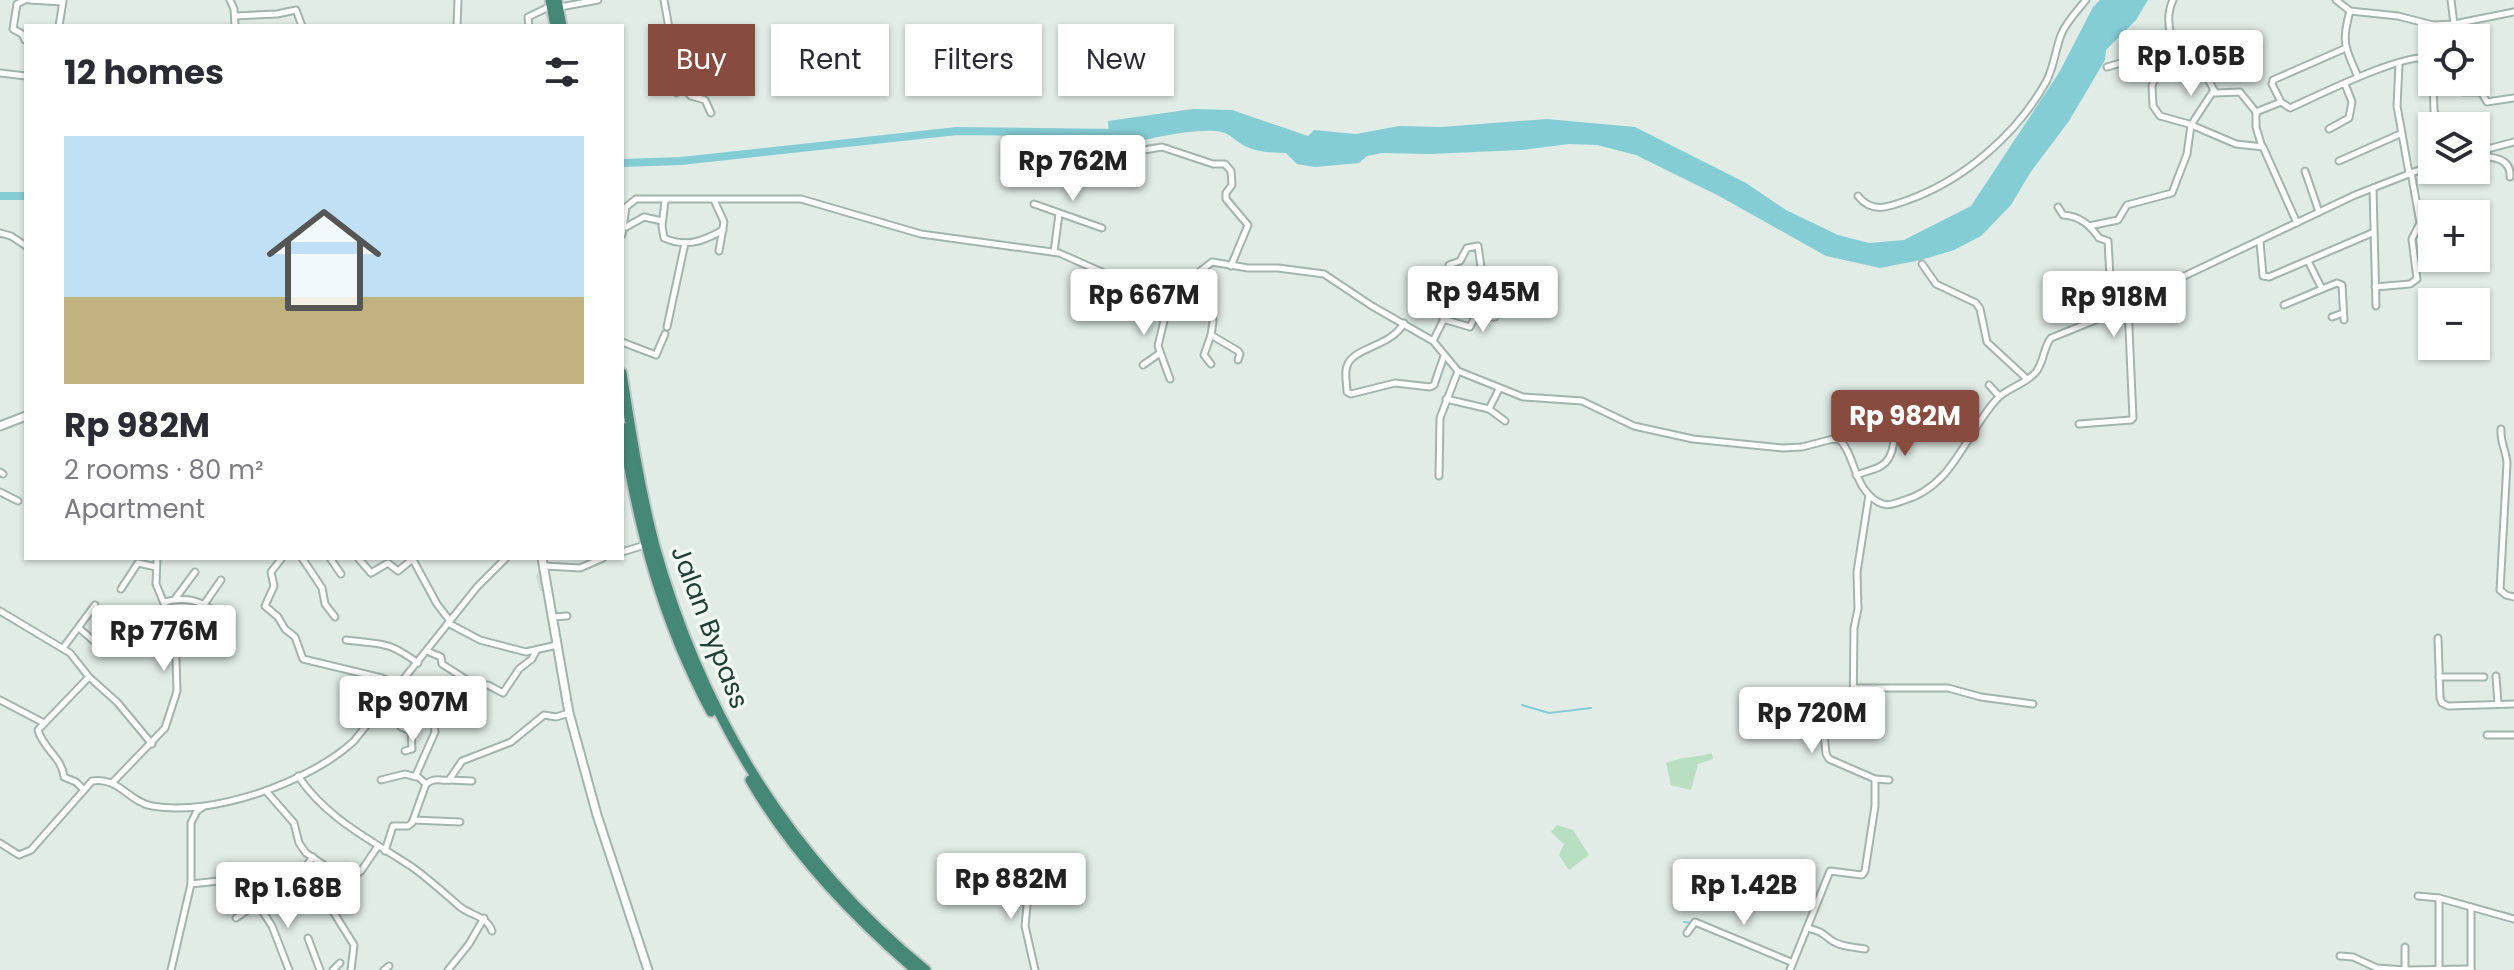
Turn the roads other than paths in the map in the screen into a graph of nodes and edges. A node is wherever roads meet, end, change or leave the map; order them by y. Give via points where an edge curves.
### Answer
1 (25, 0) edge
2 (230, 0) edge
3 (458, 0) edge
4 (598, 0) edge
5 (664, 0) edge
6 (2086, 0) edge
7 (2173, 0) edge
8 (2336, 0) edge
9 (2451, 0) edge
10 (63, 1) edge
11 (554, 3) edge
12 (2350, 11) junction
13 (2514, 12) edge
14 (235, 16) junction
15 (59, 24) edge
16 (235, 24) edge
17 (301, 24) edge
18 (457, 24) edge
19 (529, 24) edge
20 (555, 24) edge
21 (561, 24) edge
22 (668, 24) edge
23 (2429, 24) edge
24 (2454, 24) joint
25 (24, 38) edge
26 (2174, 43) junction
27 (2346, 48) junction
28 (2163, 54) junction
29 (2418, 58) edge
30 (2399, 65) junction
31 (2107, 67) dead end
32 (0, 73) edge
33 (24, 76) edge
34 (2358, 77) junction
35 (2345, 84) junction
36 (2214, 90) junction
37 (692, 96) edge
38 (2483, 96) edge
39 (2514, 98) edge
40 (2281, 102) junction
41 (2256, 112) junction
42 (711, 113) dead end
43 (2191, 125) junction
44 (2329, 129) dead end
45 (2400, 134) junction
46 (2514, 142) edge
47 (2263, 147) junction
48 (2490, 148) edge
49 (2490, 158) edge
50 (2339, 161) dead end
51 (1025, 170) dead end
52 (2418, 170) edge
53 (2305, 171) dead end
54 (2410, 173) junction
55 (2510, 177) dead end
56 (2373, 188) junction
57 (1858, 196) dead end
58 (714, 200) junction
59 (665, 201) junction
60 (1034, 204) dead end
61 (2058, 207) dead end
62 (2319, 212) junction
63 (1059, 214) junction
64 (662, 221) junction
65 (2297, 223) junction
66 (2089, 226) junction
67 (625, 227) joint
68 (1102, 228) dead end
69 (723, 230) junction
70 (0, 233) edge
71 (2372, 233) junction
72 (2260, 242) junction
73 (685, 243) junction
74 (24, 245) edge
75 (719, 251) dead end
76 (1054, 252) junction
77 (2308, 261) junction
78 (1922, 264) dead end
79 (1231, 266) junction
80 (1481, 267) dead end
81 (1189, 282) junction
82 (1483, 284) dead end
83 (2375, 287) junction
84 (2322, 289) junction
85 (1171, 291) junction
86 (2284, 305) dead end
87 (2376, 306) dead end
88 (2128, 307) junction
89 (2112, 312) junction
90 (1475, 317) junction
91 (1495, 317) dead end
92 (2332, 317) dead end
93 (1443, 319) junction
94 (1404, 323) junction
95 (667, 327) dead end
96 (665, 334) dead end
97 (1211, 335) junction
98 (1433, 341) junction
99 (624, 343) edge
100 (1160, 353) junction
101 (1444, 356) junction
102 (1238, 360) dead end
103 (1211, 364) dead end
104 (1143, 365) dead end
105 (1458, 371) junction
106 (1170, 379) dead end
107 (2027, 379) junction
108 (1989, 385) dead end
109 (1499, 389) junction
110 (624, 390) edge
111 (1999, 396) junction
112 (1446, 399) junction
113 (1893, 402) dead end
114 (1489, 409) junction
115 (24, 417) edge
116 (1505, 421) dead end
117 (2079, 424) dead end
118 (0, 426) edge
119 (2501, 429) dead end
120 (624, 435) edge
121 (634, 474) junction
122 (1856, 475) junction
123 (1439, 476) dead end
124 (0, 492) edge
125 (1869, 494) junction
126 (18, 501) dead end
127 (645, 545) junction
128 (624, 551) edge
129 (157, 560) edge
130 (280, 560) edge
131 (303, 560) edge
132 (331, 560) edge
133 (360, 560) edge
134 (411, 560) edge
135 (414, 560) edge
136 (504, 560) edge
137 (598, 560) edge
138 (386, 561) edge
139 (544, 562) edge
140 (156, 567) junction
141 (195, 572) dead end
142 (341, 574) dead end
143 (221, 580) dead end
144 (121, 589) dead end
145 (2514, 597) edge
146 (175, 599) junction
147 (164, 602) junction
148 (205, 603) junction
149 (95, 605) dead end
150 (0, 611) edge
151 (567, 616) dead end
152 (335, 617) dead end
153 (553, 617) junction
154 (449, 622) junction
155 (174, 624) junction
156 (79, 628) junction
157 (230, 629) dead end
158 (2438, 638) dead end
159 (346, 640) dead end
160 (557, 645) junction
161 (63, 648) junction
162 (427, 651) junction
163 (536, 651) junction
164 (418, 663) junction
165 (2496, 676) dead end
166 (89, 677) junction
167 (2439, 677) junction
168 (2484, 677) dead end
169 (398, 685) junction
170 (1855, 688) junction
171 (387, 698) junction
172 (0, 700) edge
173 (2033, 704) dead end
174 (2498, 704) junction
175 (2514, 704) edge
176 (406, 710) junction
177 (569, 713) junction
178 (44, 723) junction
179 (2487, 735) dead end
180 (2514, 735) edge
181 (152, 744) junction
182 (405, 751) dead end
183 (298, 776) junction
184 (416, 777) junction
185 (1875, 779) junction
186 (381, 780) dead end
187 (449, 780) junction
188 (1889, 780) dead end
189 (472, 781) dead end
190 (113, 782) junction
191 (426, 784) junction
192 (84, 790) junction
193 (266, 791) junction
194 (204, 807) junction
195 (413, 820) junction
196 (460, 822) dead end
197 (0, 843) edge
198 (378, 846) junction
199 (385, 851) junction
200 (313, 857) junction
201 (1034, 868) dead end
202 (336, 873) junction
203 (237, 879) dead end
204 (191, 884) junction
205 (2418, 896) dead end
206 (2439, 898) junction
207 (257, 903) junction
208 (2471, 907) junction
209 (236, 918) dead end
210 (484, 918) junction
211 (2514, 919) edge
212 (1807, 928) junction
213 (492, 931) dead end
214 (1687, 933) dead end
215 (308, 938) dead end
216 (2405, 947) dead end
217 (1865, 949) dead end
218 (2340, 956) dead end
219 (340, 963) dead end
220 (1791, 966) edge
221 (2439, 969) edge
222 (171, 970) edge
223 (289, 970) edge
224 (320, 970) edge
225 (333, 970) edge
226 (351, 970) edge
227 (448, 970) edge
228 (648, 970) edge
229 (915, 970) edge
230 (926, 970) edge
231 (1035, 970) edge
232 (2405, 970) edge
233 (2471, 970) edge

1 - 10 street
1 - 25 street via 17,4 13,29
2 - 14 street
3 - 18 street
4 - 11 street
5 - 22 street
6 - 57 street via 2062,31 2046,82 2004,139 1959,174 1919,196 1878,209
7 - 26 street via 2168,18
8 - 12 street
9 - 24 street
10 - 15 street
11 - 19 street via 528,17
11 - 20 highway
11 - 21 highway
12 - 23 street
12 - 27 street
13 - 24 street
14 - 16 street
14 - 17 street via 296,10
26 - 28 street
26 - 36 street
27 - 34 street
27 - 40 street via 2273,80
28 - 31 street
28 - 43 street via 2152,86 2153,106 2163,118
29 - 30 street
30 - 34 street
30 - 45 street
32 - 33 street
34 - 35 street
35 - 40 street via 2290,108
35 - 44 street via 2352,102 2349,118
36 - 41 street via 2240,92
36 - 43 street
37 - 42 street via 705,100
38 - 39 street via 2487,102
40 - 41 street
41 - 47 street
43 - 47 street via 2236,144
43 - 66 street via 2172,193 2129,204 2118,220
45 - 50 street
45 - 54 street
46 - 48 street
47 - 65 street
49 - 55 street via 2508,165
51 - 79 street via 1103,164 1126,153 1162,147 1225,164 1232,185 1226,199 1248,225
52 - 54 street
53 - 62 street
54 - 56 street
54 - 83 street via 2420,223 2412,239 2417,279
56 - 62 street
56 - 71 street
58 - 59 street
58 - 69 street via 724,218
58 - 76 street via 801,199 921,234
59 - 64 street
59 - 67 street via 631,201
60 - 63 street
61 - 66 street via 2063,215 2077,216
62 - 65 street
63 - 68 street
63 - 76 street
64 - 67 street via 644,217
64 - 73 street via 664,238
65 - 72 street
66 - 89 street via 2108,243
69 - 73 street via 705,241
69 - 75 street
70 - 74 street
71 - 77 street
71 - 83 street
72 - 77 street via 2263,276
72 - 88 street
73 - 95 street
76 - 85 street via 1133,285
77 - 84 street
78 - 107 street via 1936,284 1976,303 1990,347
79 - 81 street via 1209,262
79 - 94 street via 1324,274
80 - 93 street via 1478,246 1467,248 1460,261 1449,265
81 - 85 street
81 - 97 street via 1212,311
82 - 90 street
83 - 87 street
84 - 86 street
84 - 92 street via 2340,283 2344,316
85 - 100 street via 1159,335
88 - 89 street
88 - 117 street via 2133,418
89 - 107 street via 2051,338 2037,371
90 - 91 street
90 - 93 street via 1468,328
93 - 98 street
94 - 98 street
94 - 101 street via 1393,338 1351,359 1346,368 1348,394 1395,383 1430,387
96 - 99 street via 654,355
97 - 102 street via 1238,351
97 - 103 street via 1204,355
98 - 101 street
100 - 104 street
100 - 106 street
101 - 105 street
105 - 109 street
105 - 112 street
107 - 111 street
108 - 111 street
109 - 114 street
109 - 122 street via 1535,399 1582,401 1634,426 1693,439 1783,448 1837,439
110 - 121 highway, Jalan Bypass
111 - 125 street via 1937,483 1889,505
112 - 114 street
112 - 123 street via 1438,432
113 - 122 street via 1891,455 1880,467
114 - 116 street
115 - 118 street
119 - 145 street via 2507,463 2500,590
120 - 121 highway, Jalan Bypass
121 - 127 highway, Jalan Bypass
121 - 230 highway, Jalan Bypass via 677,617 732,742 814,860 876,927
122 - 125 street
124 - 126 street
125 - 170 street via 1857,572
127 - 128 street
127 - 229 highway, Jalan Bypass via 691,676 763,803 831,889
129 - 140 street
130 - 169 street via 271,572 274,586 265,606 295,637 301,657
131 - 152 street
132 - 142 street
133 - 138 street via 371,573
134 - 138 street via 396,572
135 - 154 street
136 - 154 street
137 - 139 street via 580,568
139 - 153 street
140 - 144 street via 138,563
140 - 147 street
141 - 146 street
143 - 148 street
146 - 147 street
146 - 148 street
147 - 155 street
148 - 157 street
149 - 156 street
150 - 161 street
151 - 153 street
153 - 160 street
154 - 162 street
154 - 163 street via 480,640
155 - 156 street via 117,619 97,644
155 - 181 street via 177,691 165,728
156 - 161 street
158 - 167 street
159 - 164 street via 387,644
160 - 163 street
160 - 177 street
161 - 166 street
162 - 163 street via 477,686 503,693
162 - 164 street
164 - 169 street
165 - 174 street
166 - 178 street
166 - 181 street
167 - 168 street
167 - 174 street via 2445,705
169 - 171 street
170 - 173 street via 1948,688
170 - 185 street via 1853,718 1823,724 1826,754
171 - 176 street
171 - 183 street via 345,750
172 - 178 street
174 - 175 street
176 - 182 street via 401,727 411,731 413,746
176 - 184 street via 423,713 435,728
177 - 187 street via 536,719 511,742 462,761
177 - 228 street
178 - 192 street via 39,736 62,764 64,777
179 - 180 street
181 - 190 street
183 - 193 street
183 - 198 street via 345,826
184 - 186 street
184 - 191 street
185 - 188 street
185 - 212 street via 1865,871 1830,871
187 - 189 street
187 - 191 street via 434,778
190 - 192 street via 94,781
190 - 194 street via 129,797 152,806
191 - 195 street
192 - 197 street via 31,850 19,855
193 - 194 street
193 - 200 street via 294,823 299,843
194 - 204 street via 191,823
195 - 196 street
195 - 199 street via 408,826 393,826
198 - 199 street
198 - 202 street via 357,875
199 - 210 street via 462,908
200 - 202 street
200 - 207 street via 300,874
201 - 231 street via 1025,926
202 - 226 street via 329,905 354,945
203 - 204 street
204 - 222 street
205 - 206 street
206 - 208 street
206 - 221 street
207 - 209 street
207 - 223 street
208 - 211 street
208 - 233 street
210 - 213 street
210 - 227 street
212 - 217 street
212 - 220 street
214 - 220 street via 1693,924
215 - 224 street
216 - 232 street
218 - 232 street
219 - 225 street
221 - 232 street
221 - 233 street

